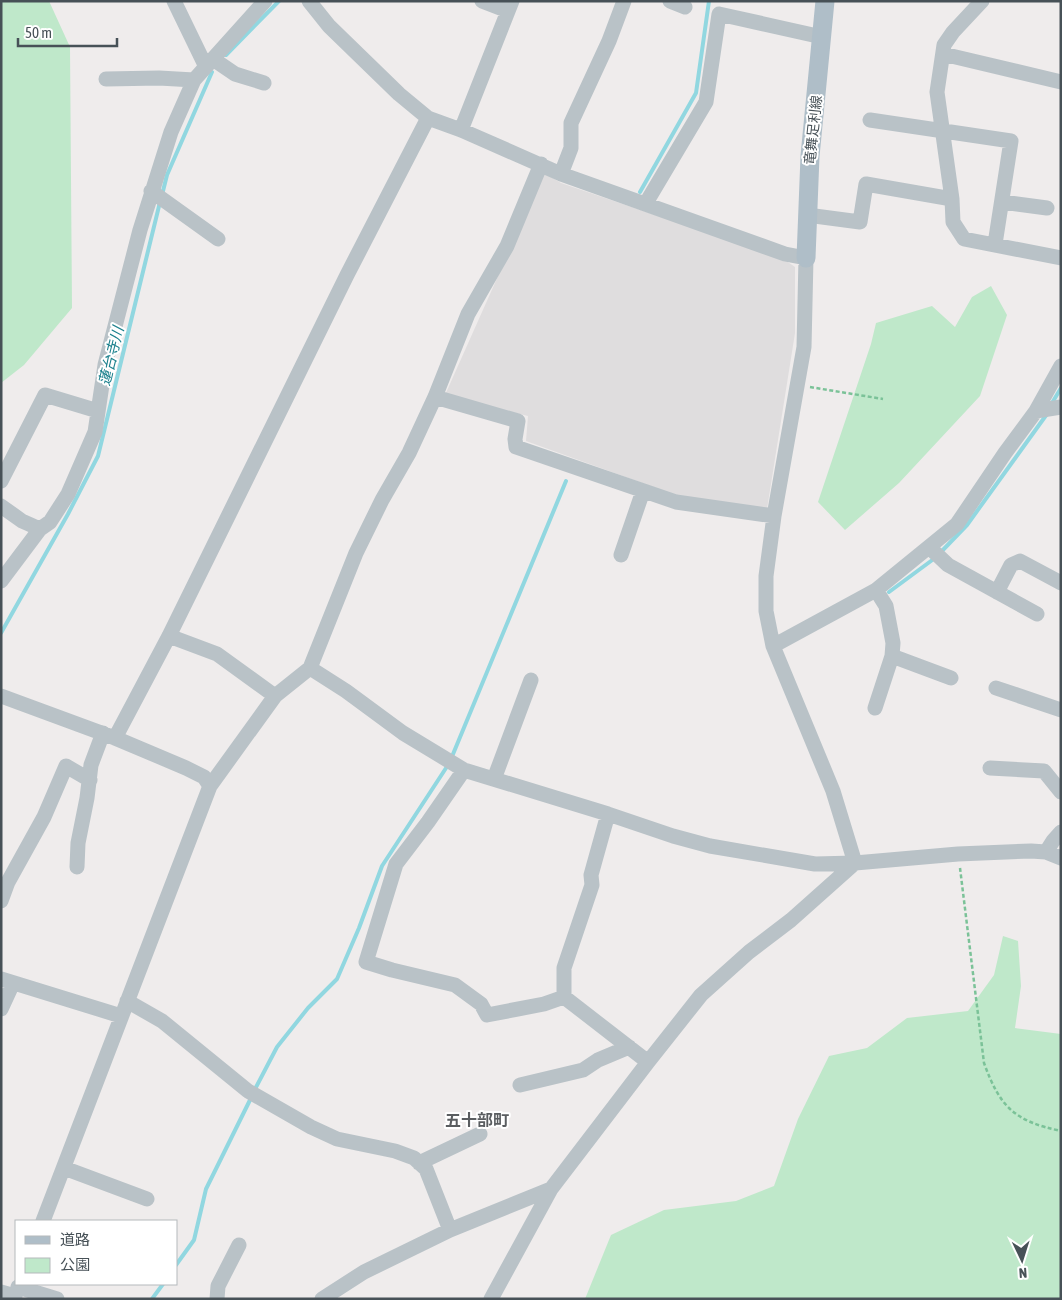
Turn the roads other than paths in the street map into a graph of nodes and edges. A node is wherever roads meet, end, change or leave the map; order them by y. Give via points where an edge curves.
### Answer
1 (174, 1) edge
2 (265, 1) edge
3 (309, 1) edge
4 (482, 1) edge
5 (624, 1) edge
6 (670, 1) edge
7 (825, 1) edge
8 (982, 1) edge
9 (510, 6) edge
10 (685, 7) dead end
11 (822, 37) junction
12 (943, 54) junction
13 (210, 63) junction
14 (106, 79) dead end
15 (194, 80) junction
16 (1061, 82) edge
17 (264, 83) dead end
18 (428, 118) junction
19 (870, 120) dead end
20 (461, 130) junction
21 (942, 130) junction
22 (541, 164) junction
23 (561, 174) junction
24 (151, 191) junction
25 (952, 199) junction
26 (1002, 202) junction
27 (646, 203) junction
28 (1047, 208) dead end
29 (806, 215) junction
30 (218, 239) dead end
31 (996, 244) junction
32 (806, 258) junction
33 (1061, 258) edge
34 (1061, 366) edge
35 (435, 397) junction
36 (1061, 407) edge
37 (98, 411) junction
38 (1036, 411) junction
39 (1, 482) edge
40 (643, 491) junction
41 (1, 506) edge
42 (774, 516) junction
43 (40, 529) junction
44 (929, 547) junction
45 (620, 555) dead end
46 (1, 581) edge
47 (1061, 584) edge
48 (876, 590) junction
49 (997, 592) junction
50 (1037, 614) dead end
51 (169, 636) junction
52 (773, 646) junction
53 (892, 656) junction
54 (310, 668) junction
55 (951, 678) dead end
56 (531, 680) dead end
57 (996, 688) dead end
58 (1, 696) edge
59 (275, 696) junction
60 (875, 708) dead end
61 (1061, 710) edge
62 (109, 736) junction
63 (990, 768) dead end
64 (464, 770) junction
65 (494, 779) junction
66 (90, 780) junction
67 (210, 786) junction
68 (1061, 792) edge
69 (608, 814) junction
70 (1061, 832) edge
71 (1046, 852) junction
72 (1061, 858) edge
73 (855, 863) junction
74 (77, 867) dead end
75 (1, 901) edge
76 (7, 981) edge
77 (564, 997) junction
78 (127, 1001) junction
79 (1, 1008) edge
80 (121, 1016) junction
81 (629, 1047) junction
82 (648, 1062) junction
83 (520, 1085) dead end
84 (480, 1134) dead end
85 (419, 1163) junction
86 (64, 1168) junction
87 (551, 1189) junction
88 (147, 1199) dead end
89 (43, 1220) edge
90 (450, 1230) junction
91 (239, 1245) dead end
92 (13, 1291) edge
93 (57, 1299) edge
94 (217, 1299) edge
95 (322, 1299) edge
96 (491, 1299) edge

1 - 13 street
2 - 13 street
3 - 18 street via 329,26
4 - 9 street
5 - 23 street via 571,122 571,148
6 - 10 street
7 - 11 main road, 竜舞足利線
8 - 12 street via 953,32
9 - 20 street
11 - 27 street via 720,14 706,102
11 - 29 main road, 竜舞足利線
12 - 16 street
12 - 21 street via 937,92
13 - 15 street
13 - 17 street
14 - 15 street
15 - 24 street via 171,132
18 - 20 street
18 - 51 street via 316,336
19 - 21 street
20 - 22 street
21 - 25 street
21 - 26 street via 1011,141
22 - 23 street
22 - 35 street via 508,246 468,314
23 - 27 street
24 - 30 street
24 - 37 street via 110,347
25 - 29 street via 866,184 860,222
25 - 31 street via 953,222 964,238
26 - 28 street
26 - 31 street
27 - 32 street via 785,254
29 - 32 main road, 竜舞足利線
31 - 33 street
32 - 42 street via 804,347
34 - 38 street
35 - 40 street via 518,421 514,439 516,447
35 - 54 street via 356,553
36 - 38 street
37 - 39 street via 45,395
37 - 43 street via 94,432 68,494 50,522
38 - 44 street via 957,524
40 - 42 street via 676,502
40 - 45 street
41 - 43 street via 22,522
42 - 52 street via 766,576 766,611
43 - 46 street
44 - 48 street
44 - 49 street via 948,565
47 - 49 street via 1020,561 1011,565
48 - 52 street
48 - 53 street via 886,606 893,643
49 - 50 street
51 - 59 street via 217,654
51 - 62 street
52 - 73 street via 833,791
53 - 55 street
53 - 60 street
54 - 59 street
54 - 64 street via 403,733
56 - 65 street
57 - 61 street
58 - 62 street
59 - 67 street
62 - 66 street via 91,765
62 - 67 street via 186,768 204,777
63 - 68 street via 1044,771
64 - 65 street
64 - 77 street via 396,864 366,962 455,985 481,1004 487,1015
65 - 69 street
66 - 74 street via 78,843
66 - 75 street via 66,766
67 - 78 street
69 - 73 street via 710,846 814,864
69 - 77 street via 591,874 592,885 564,968
70 - 71 street
71 - 72 street
71 - 73 street via 958,854
73 - 82 street via 701,995
76 - 79 street
76 - 80 street
77 - 81 street
78 - 80 street
78 - 85 street via 162,1021 248,1091 311,1127 337,1139 395,1151
80 - 86 street
81 - 82 street
81 - 83 street via 583,1070
82 - 87 street
84 - 85 street
85 - 90 street via 426,1169
86 - 88 street
86 - 89 street
87 - 90 street
87 - 96 street
90 - 95 street via 364,1272
91 - 94 street via 218,1286
92 - 93 street

